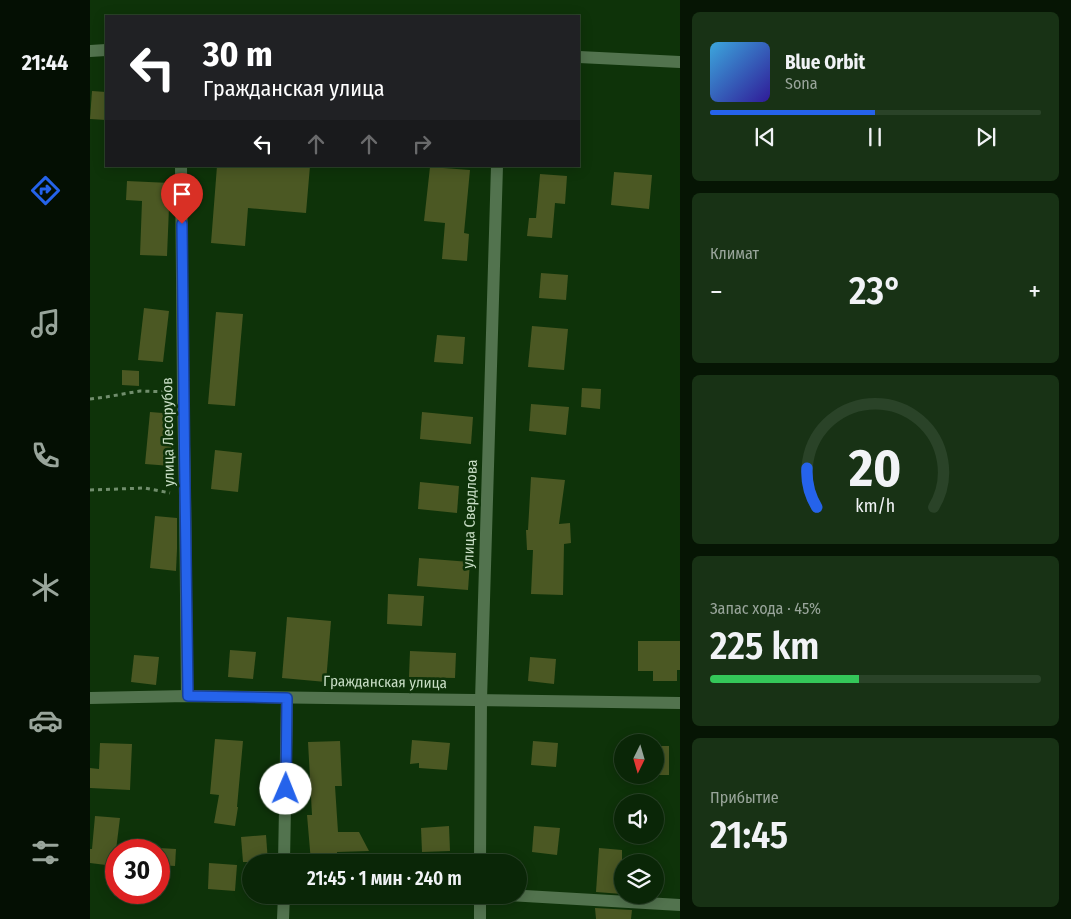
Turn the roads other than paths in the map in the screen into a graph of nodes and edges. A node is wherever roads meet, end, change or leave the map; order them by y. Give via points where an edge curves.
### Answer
1 (90, 50) edge
2 (105, 50) edge
3 (580, 57) edge
4 (680, 62) edge
5 (181, 167) edge
6 (497, 167) edge
7 (188, 696) junction
8 (90, 698) edge
9 (287, 698) junction
10 (481, 700) junction
11 (680, 703) edge
12 (284, 854) edge
13 (480, 854) edge
14 (527, 896) edge
15 (284, 904) edge
16 (480, 904) edge
17 (680, 905) edge
18 (283, 919) edge
19 (480, 919) edge

1 - 2 street
3 - 4 street
5 - 7 street, улица Лесорубов
6 - 10 street, улица Свердлова
7 - 8 street, Гражданская улица
7 - 9 street, Гражданская улица
9 - 10 street, Гражданская улица
9 - 12 street
10 - 11 street, Гражданская улица
10 - 13 street, улица Свердлова
14 - 17 street
15 - 18 street
16 - 19 street

